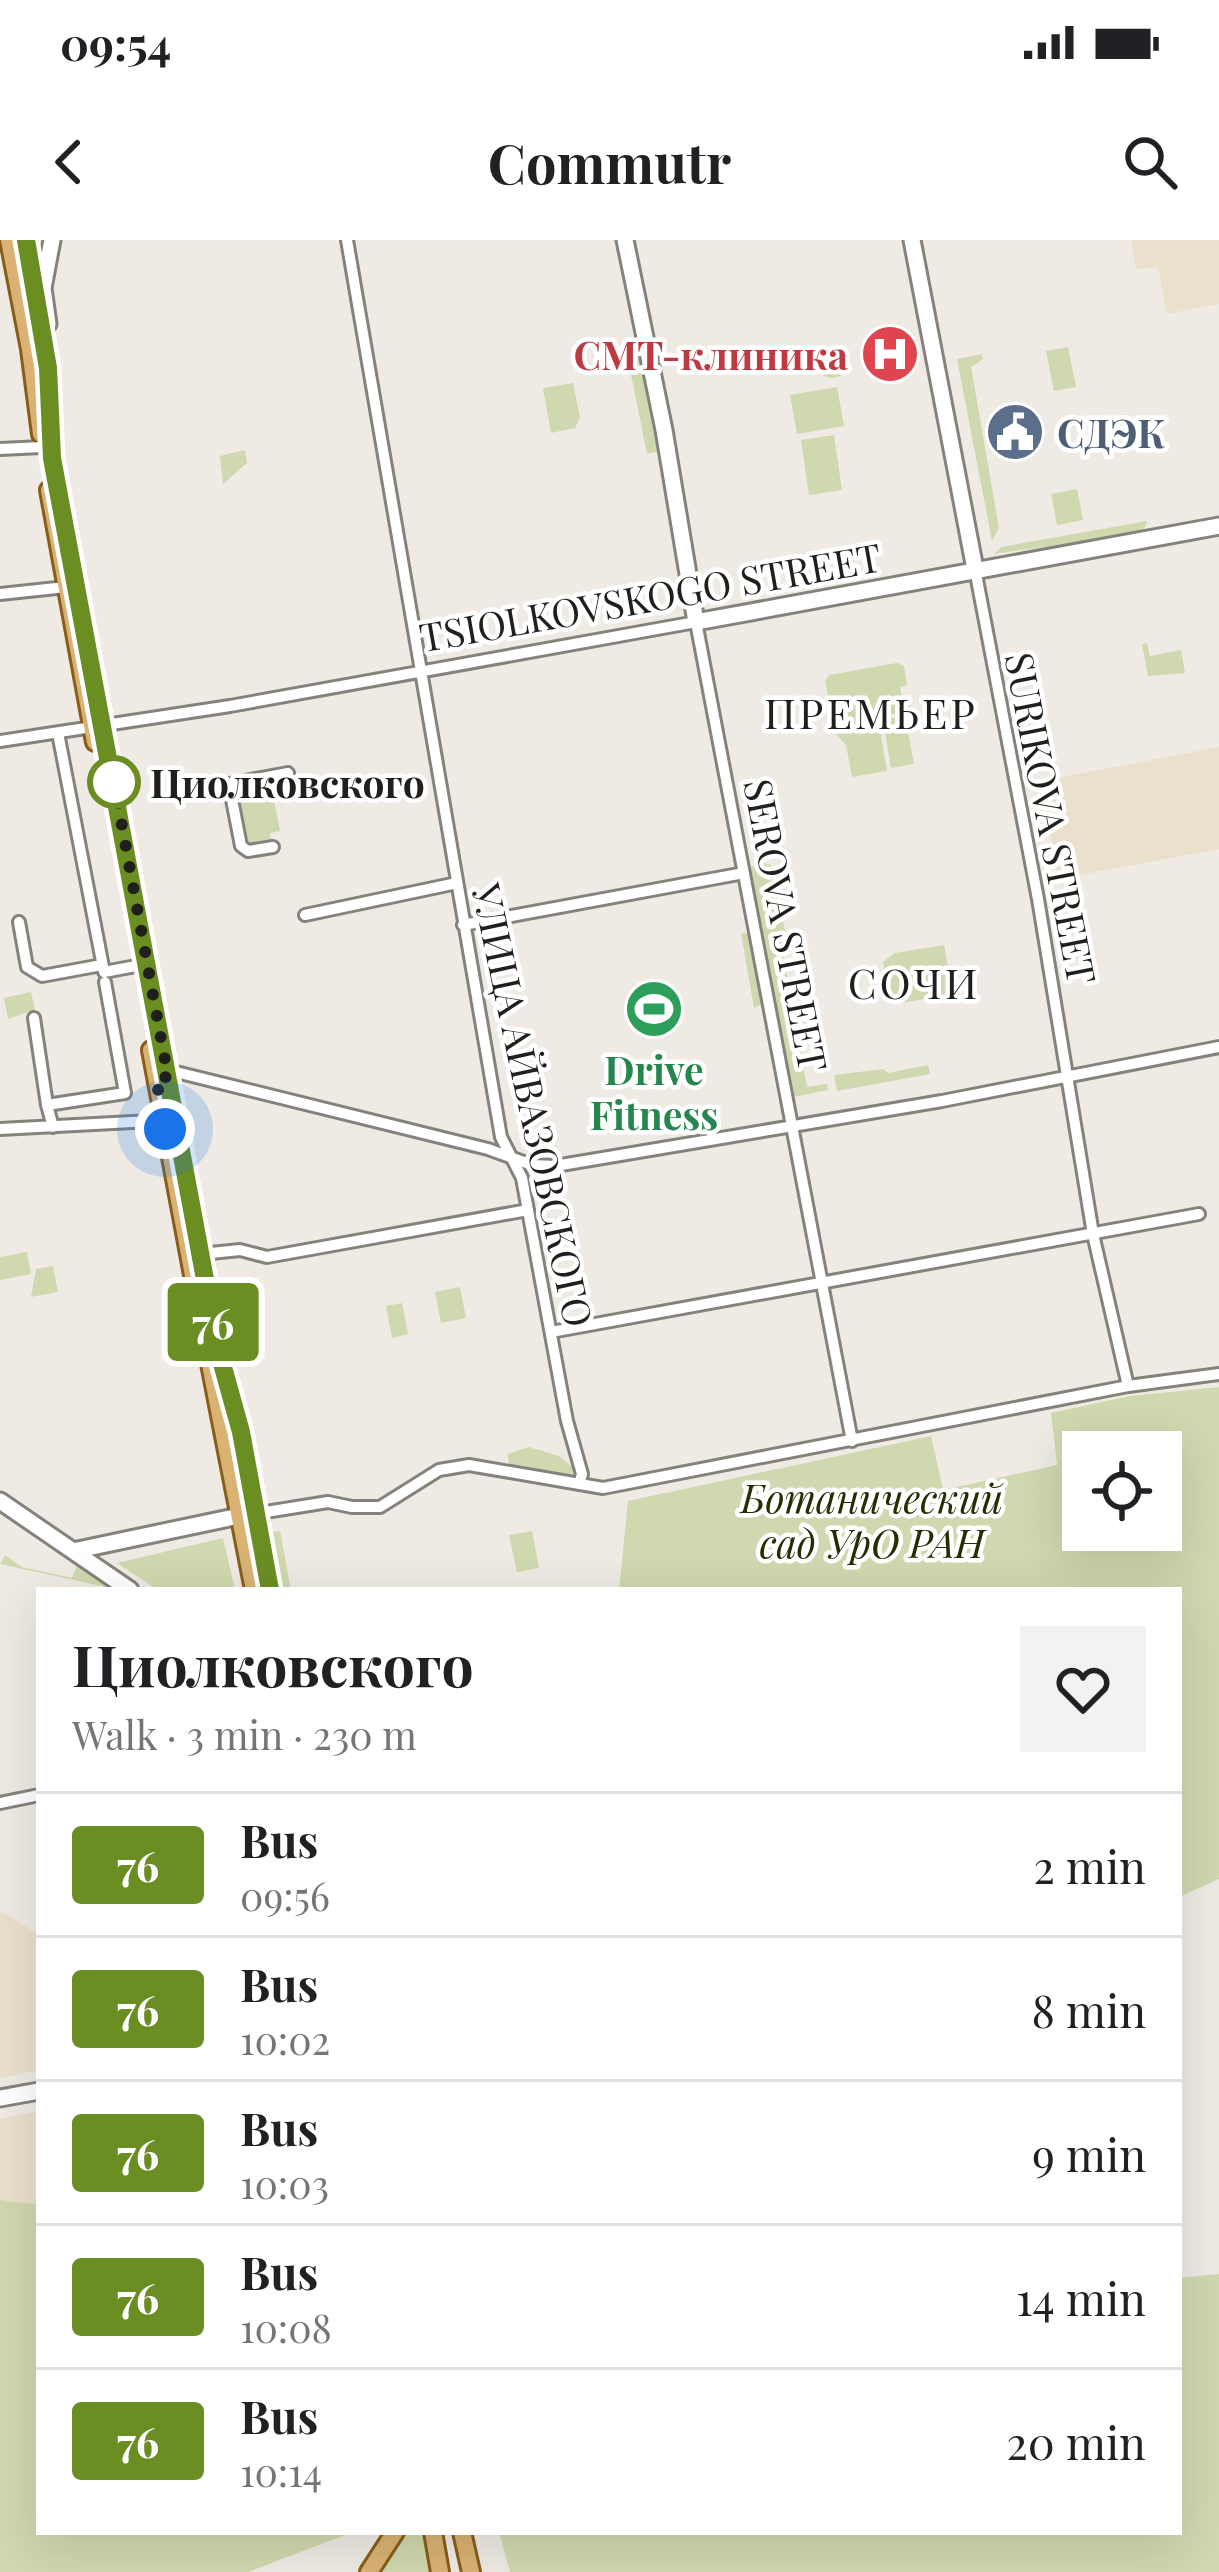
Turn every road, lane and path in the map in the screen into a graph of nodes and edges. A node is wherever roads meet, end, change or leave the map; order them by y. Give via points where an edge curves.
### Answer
1 (9, 240) edge
2 (26, 240) edge
3 (52, 240) edge
4 (347, 240) edge
5 (625, 240) edge
6 (912, 240) edge
7 (0, 285) edge
8 (20, 292) junction
9 (48, 368) junction
10 (42, 447) junction
11 (0, 449) edge
12 (1219, 526) edge
13 (975, 569) junction
14 (66, 587) junction
15 (0, 594) edge
16 (696, 622) junction
17 (422, 671) junction
18 (97, 725) junction
19 (58, 733) junction
20 (0, 741) edge
21 (240, 764) dead end
22 (288, 773) dead end
23 (244, 781) junction
24 (273, 847) dead end
25 (744, 873) junction
26 (457, 883) junction
27 (305, 915) dead end
28 (19, 922) dead end
29 (464, 925) junction
30 (103, 965) junction
31 (136, 966) junction
32 (104, 982) dead end
33 (34, 1018) dead end
34 (1219, 1047) edge
35 (162, 1078) junction
36 (1069, 1078) junction
37 (47, 1105) junction
38 (170, 1120) junction
39 (52, 1127) junction
40 (791, 1127) junction
41 (0, 1129) edge
42 (515, 1160) junction
43 (528, 1210) junction
44 (1198, 1214) dead end
45 (1093, 1234) junction
46 (200, 1254) junction
47 (821, 1284) junction
48 (551, 1332) junction
49 (1219, 1373) edge
50 (1128, 1386) junction
51 (852, 1441) junction
52 (579, 1484) junction
53 (0, 1501) edge
54 (247, 1515) junction
55 (74, 1551) junction
56 (126, 1587) edge
57 (254, 1587) edge
58 (269, 1587) edge
59 (36, 1796) edge
60 (0, 1803) edge
61 (36, 2091) edge
62 (0, 2098) edge
63 (393, 2535) edge
64 (434, 2535) edge
65 (463, 2535) edge
66 (369, 2572) edge
67 (440, 2572) edge
68 (470, 2572) edge

1 - 8 main road
2 - 9 main road
3 - 9 street via 43,288
4 - 17 street, УЛИЦА АЙВАЗОВСКОГО
5 - 16 street, SEROVA STREET
6 - 13 street
7 - 8 street
8 - 10 main road
9 - 18 main road via 52,458
10 - 11 street
10 - 14 main road
12 - 13 street, TSIOLKOVSKOGO STREET
13 - 16 street, TSIOLKOVSKOGO STREET
13 - 36 street, SURIKOVA STREET
14 - 15 street
14 - 18 main road
16 - 17 street, TSIOLKOVSKOGO STREET
16 - 25 street, SEROVA STREET
17 - 18 street, TSIOLKOVSKOGO STREET
17 - 26 street, УЛИЦА АЙВАЗОВСКОГО
18 - 19 street, TSIOLKOVSKOGO STREET
18 - 31 main road
18 - 35 main road
19 - 20 street, TSIOLKOVSKOGO STREET
19 - 30 street
21 - 23 street
22 - 23 street
23 - 24 street via 229,784 241,847
25 - 29 street
25 - 40 street, SEROVA STREET
26 - 27 street
26 - 29 street, УЛИЦА АЙВАЗОВСКОГО
28 - 30 street via 27,967 42,976
29 - 42 street, УЛИЦА АЙВАЗОВСКОГО via 501,1137
30 - 31 street via 104,972
31 - 35 main road
32 - 37 street via 125,1094
33 - 37 street
34 - 36 street
35 - 38 main road
35 - 42 street via 198,1077
36 - 40 street
36 - 45 street, SURIKOVA STREET
37 - 39 street
38 - 39 street
38 - 46 main road
38 - 54 main road
39 - 41 street
40 - 42 street via 575,1164
40 - 47 street, SEROVA STREET
42 - 43 street, УЛИЦА АЙВАЗОВСКОГО
43 - 46 street via 268,1257
43 - 48 street, УЛИЦА АЙВАЗОВСКОГО
44 - 45 street
45 - 47 street
45 - 50 street, SURIKOVA STREET
46 - 54 main road via 241,1432
47 - 48 street
47 - 51 street, SEROVA STREET
48 - 52 street, УЛИЦА АЙВАЗОВСКОГО
49 - 50 street
50 - 51 street
51 - 52 street via 603,1488
52 - 54 street via 470,1465 439,1470 380,1507 328,1502
53 - 55 street
54 - 55 street
54 - 57 main road
54 - 58 main road
55 - 56 street
59 - 60 street
61 - 62 street
63 - 66 main road
64 - 67 main road
65 - 68 main road

